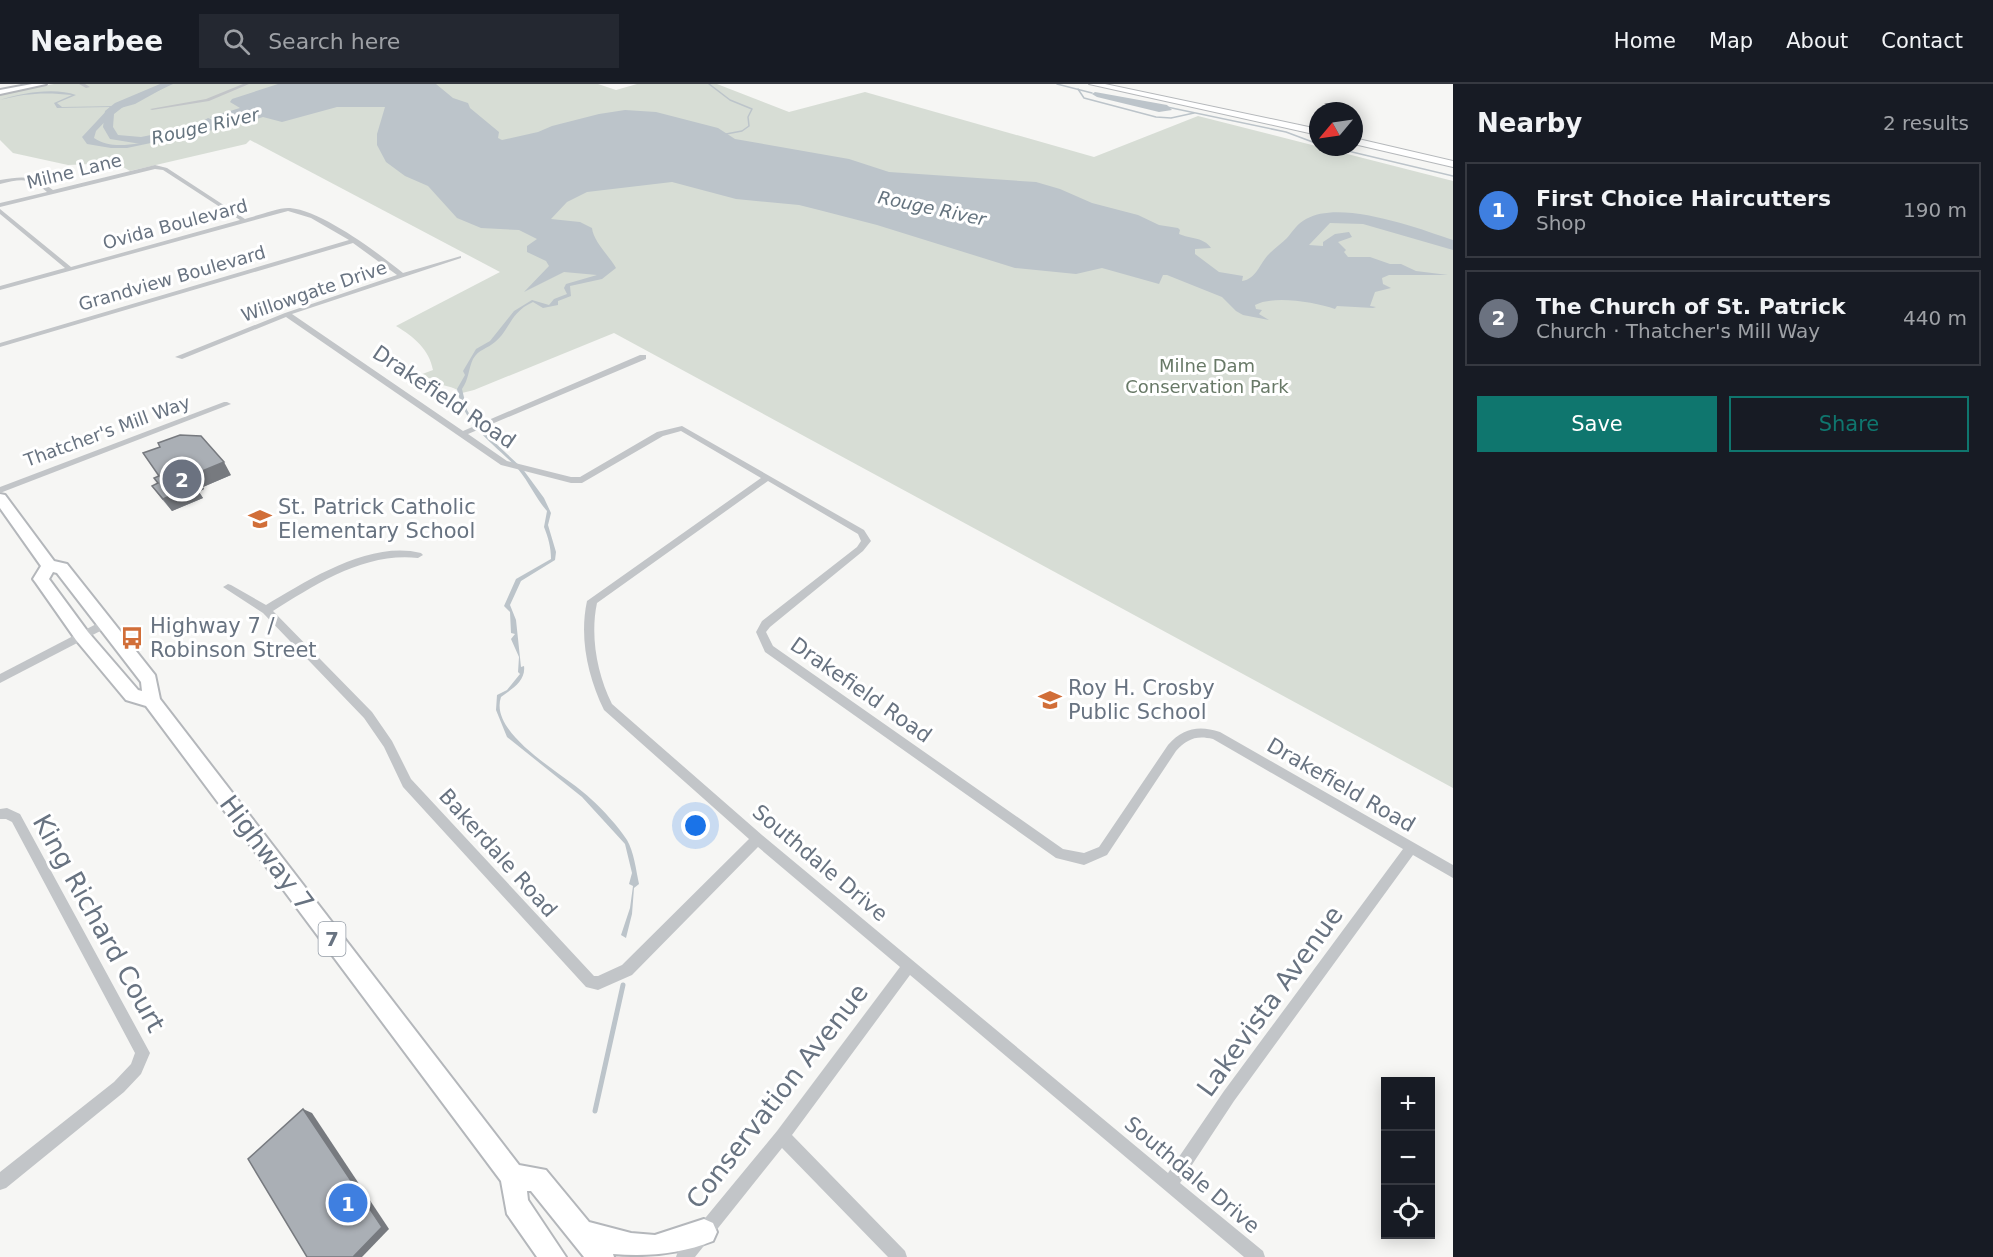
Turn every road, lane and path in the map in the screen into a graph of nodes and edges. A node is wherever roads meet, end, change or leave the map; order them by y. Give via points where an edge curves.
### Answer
1 (43, 84) edge
2 (81, 84) edge
3 (247, 84) edge
4 (1093, 84) edge
5 (1130, 84) edge
6 (88, 87) dead end
7 (0, 92) edge
8 (153, 109) dead end
9 (1309, 121) edge
10 (1309, 130) edge
11 (1363, 133) edge
12 (1363, 143) edge
13 (1453, 154) edge
14 (1453, 165) edge
15 (0, 182) edge
16 (51, 192) junction
17 (0, 205) edge
18 (0, 211) edge
19 (243, 220) junction
20 (352, 241) junction
21 (459, 257) dead end
22 (69, 268) junction
23 (402, 276) junction
24 (0, 288) edge
25 (287, 314) junction
26 (0, 345) edge
27 (179, 357) dead end
28 (643, 357) dead end
29 (227, 404) dead end
30 (462, 434) junction
31 (768, 477) junction
32 (0, 490) edge
33 (0, 498) edge
34 (418, 555) dead end
35 (49, 566) junction
36 (228, 587) dead end
37 (266, 610) junction
38 (104, 624) junction
39 (82, 636) junction
40 (0, 679) edge
41 (152, 701) junction
42 (0, 814) edge
43 (758, 839) junction
44 (1412, 848) junction
45 (1453, 872) edge
46 (909, 966) junction
47 (782, 1136) junction
48 (513, 1177) junction
49 (0, 1182) edge
50 (1170, 1184) junction
51 (704, 1232) junction
52 (582, 1233) junction
53 (553, 1257) edge
54 (601, 1257) edge
55 (684, 1257) edge
56 (899, 1257) edge
57 (1257, 1257) edge

1 - 7 main road
2 - 6 street
3 - 8 street via 207,100
4 - 10 highway
5 - 9 highway
11 - 13 highway
12 - 14 highway
15 - 16 street via 28,177
16 - 17 street, Milne Lane
16 - 19 street, Milne Lane via 155,167
18 - 22 street
19 - 20 street, Ovida Boulevard via 297,210
19 - 22 street, Ovida Boulevard
20 - 23 street, Ovida Boulevard
20 - 26 street, Grandview Boulevard
21 - 23 street, Willowgate Drive
22 - 24 street, Ovida Boulevard
23 - 25 street, Willowgate Drive
25 - 27 street, Willowgate Drive
25 - 30 street, Drakefield Road
28 - 30 street
29 - 32 street, Thatcher's Mill Way
30 - 31 street, Drakefield Road via 504,463 576,481 598,473 660,434 682,428
31 - 43 street, Southdale Drive via 592,601 587,617 598,690 608,707
31 - 44 street, Drakefield Road via 854,528 866,541 766,624 760,632 769,649 1060,854 1083,859 1103,851 1172,748 1183,735 1203,731
33 - 35 main road, Highway 7 / 7
34 - 37 street via 404,551 376,555
35 - 38 main road, Highway 7 / 7 via 62,568
35 - 39 main road, Highway 7 / 7 via 42,579
36 - 37 street, Bakerdale Road
37 - 43 street, Bakerdale Road via 368,715 407,783 591,982 598,983 627,970
38 - 39 street
38 - 41 main road, Highway 7 / 7 via 149,680
39 - 40 street
39 - 41 main road, Highway 7 / 7 via 132,694
41 - 48 main road, Highway 7 / 7
42 - 49 street, King Richard Court via 16,818 143,1053 136,1069 119,1087
43 - 46 street, Southdale Drive
44 - 45 street, Drakefield Road
44 - 50 street, Lakevista Avenue via 1229,1096
46 - 47 street, Conservation Avenue
46 - 50 street, Southdale Drive
47 - 51 street, Conservation Avenue
47 - 56 street
48 - 52 main road via 537,1179
48 - 53 main road, Highway 7 / 7 via 516,1205
50 - 57 street, Southdale Drive
51 - 52 main road via 655,1248
51 - 55 street, Conservation Avenue
52 - 54 main road

